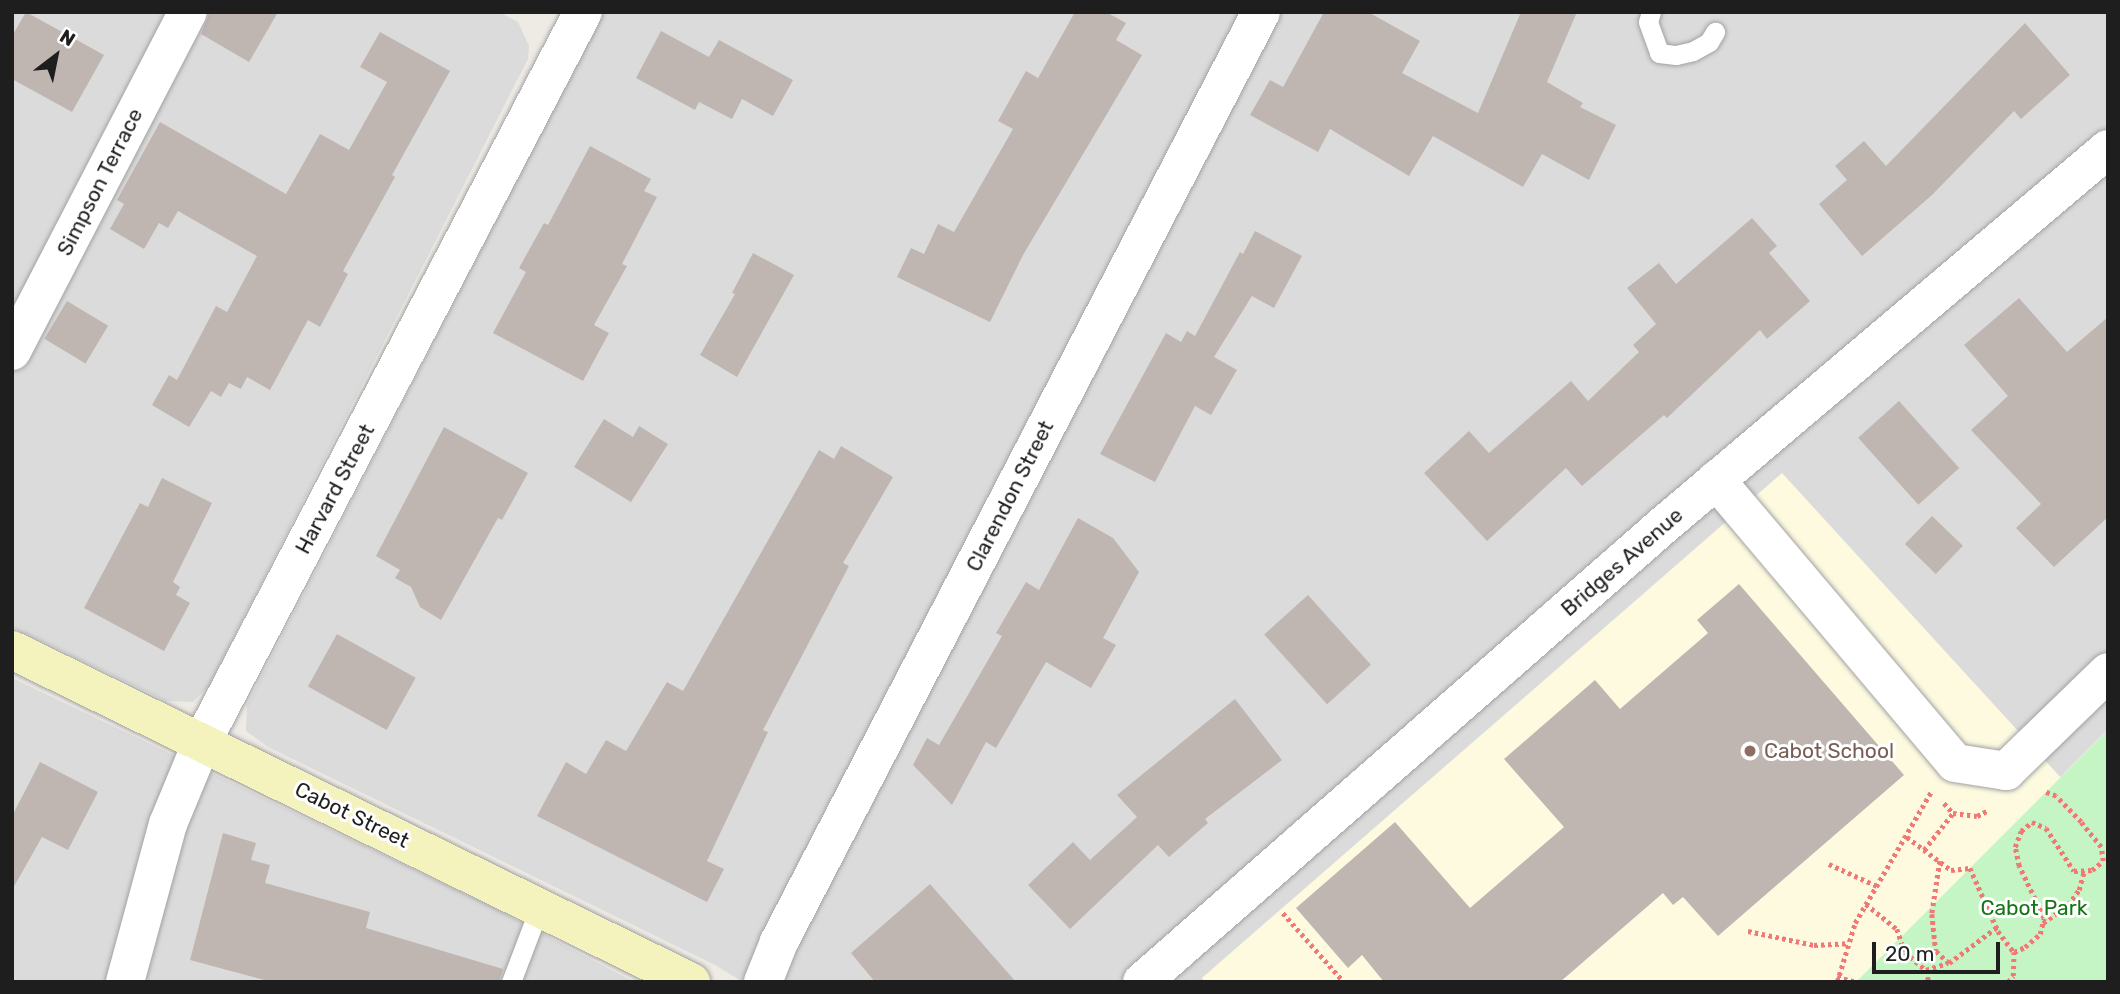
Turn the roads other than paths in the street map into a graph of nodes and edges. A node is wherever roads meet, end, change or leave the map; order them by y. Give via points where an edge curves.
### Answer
1 (188, 12) edge
2 (1261, 12) edge
3 (1651, 12) edge
4 (568, 17) edge
5 (1715, 32) dead end
6 (2108, 149) edge
7 (12, 351) edge
8 (1716, 480) junction
9 (12, 650) edge
10 (2108, 672) edge
11 (202, 742) junction
12 (540, 906) junction
13 (125, 982) edge
14 (511, 982) edge
15 (691, 982) edge
16 (763, 982) edge
17 (1142, 982) edge

1 - 7 street, Simpson Terrace
2 - 16 street, Clarendon Street via 779,942
3 - 5 lane via 1648,22 1659,53 1693,51 1709,42
4 - 11 street, Harvard Street
6 - 8 street, Bridges Avenue
8 - 10 street via 1955,763 2020,780
8 - 17 street, Bridges Avenue
9 - 11 street, Cabot Street
11 - 12 street, Cabot Street
11 - 13 street, Harvard Street via 168,824
12 - 14 lane
12 - 15 street, Cabot Street

